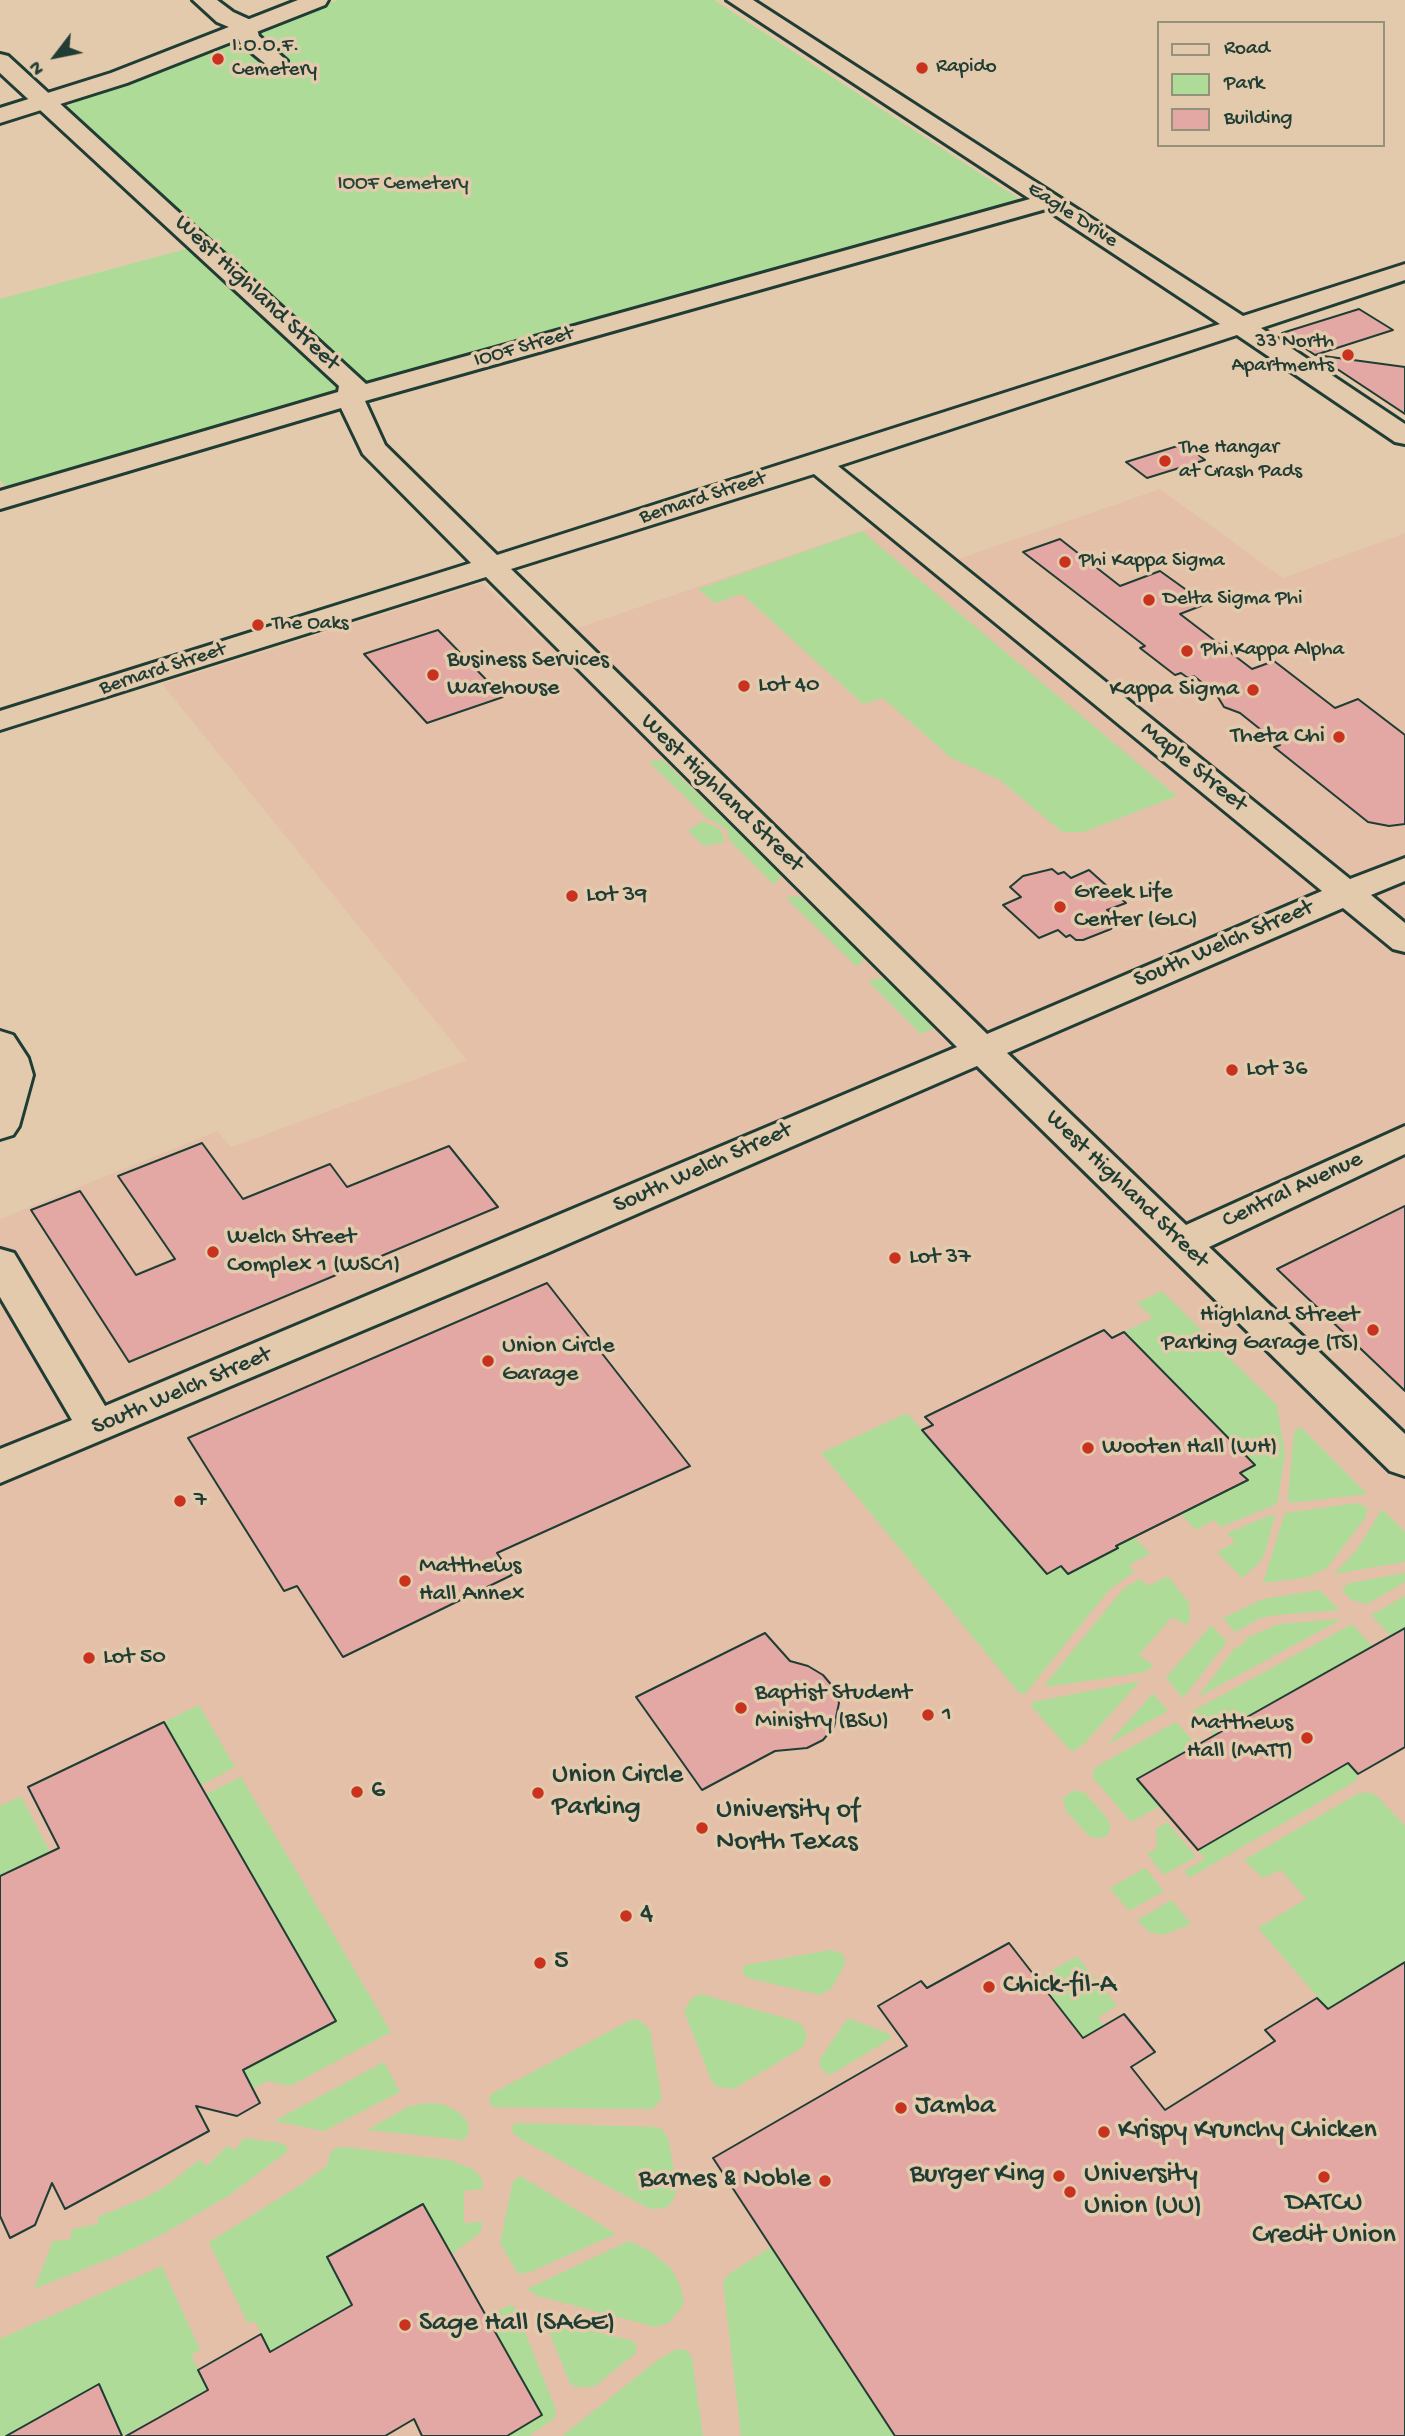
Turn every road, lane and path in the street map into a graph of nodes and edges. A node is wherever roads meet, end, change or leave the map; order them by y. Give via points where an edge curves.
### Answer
1 (204, 0) edge
2 (272, 0) edge
3 (317, 0) edge
4 (738, 0) edge
5 (225, 17) junction
6 (247, 27) junction
7 (0, 61) edge
8 (276, 61) dead end
9 (39, 96) junction
10 (0, 100) edge
11 (0, 116) edge
12 (1049, 201) junction
13 (1405, 272) edge
14 (1240, 326) junction
15 (350, 397) junction
16 (1405, 436) edge
17 (818, 463) junction
18 (0, 500) edge
19 (490, 566) junction
20 (0, 721) edge
21 (1405, 868) edge
22 (1346, 894) junction
23 (1405, 941) edge
24 (0, 1043) edge
25 (980, 1048) junction
26 (0, 1126) edge
27 (1405, 1139) edge
28 (1182, 1243) junction
29 (0, 1263) edge
30 (97, 1427) junction
31 (1405, 1460) edge
32 (0, 1467) edge

1 - 5 street
2 - 5 street
3 - 6 street
4 - 12 street, Eagle Drive
5 - 6 street
5 - 9 street
6 - 8 street via 248,38
6 - 9 street
7 - 9 street, West Highland Street
9 - 10 street
9 - 11 street
9 - 15 street, West Highland Street via 354,384
12 - 14 street, Eagle Drive
12 - 15 street, IOOF Street
13 - 14 street, Bernard Street
14 - 16 street, Eagle Drive
14 - 17 street, Bernard Street
15 - 18 street, IOOF Street
15 - 19 street, West Highland Street via 373,448
17 - 19 street, Bernard Street
17 - 22 street, Maple Street
19 - 20 street, Bernard Street
19 - 25 street, West Highland Street
21 - 22 street, South Welch Street
22 - 23 street, Maple Street
22 - 25 street, South Welch Street
24 - 26 street via 15,1075
25 - 28 street, West Highland Street
25 - 30 street, South Welch Street
27 - 28 street, Central Avenue
28 - 31 street, West Highland Street
29 - 30 street
30 - 32 street, South Welch Street

